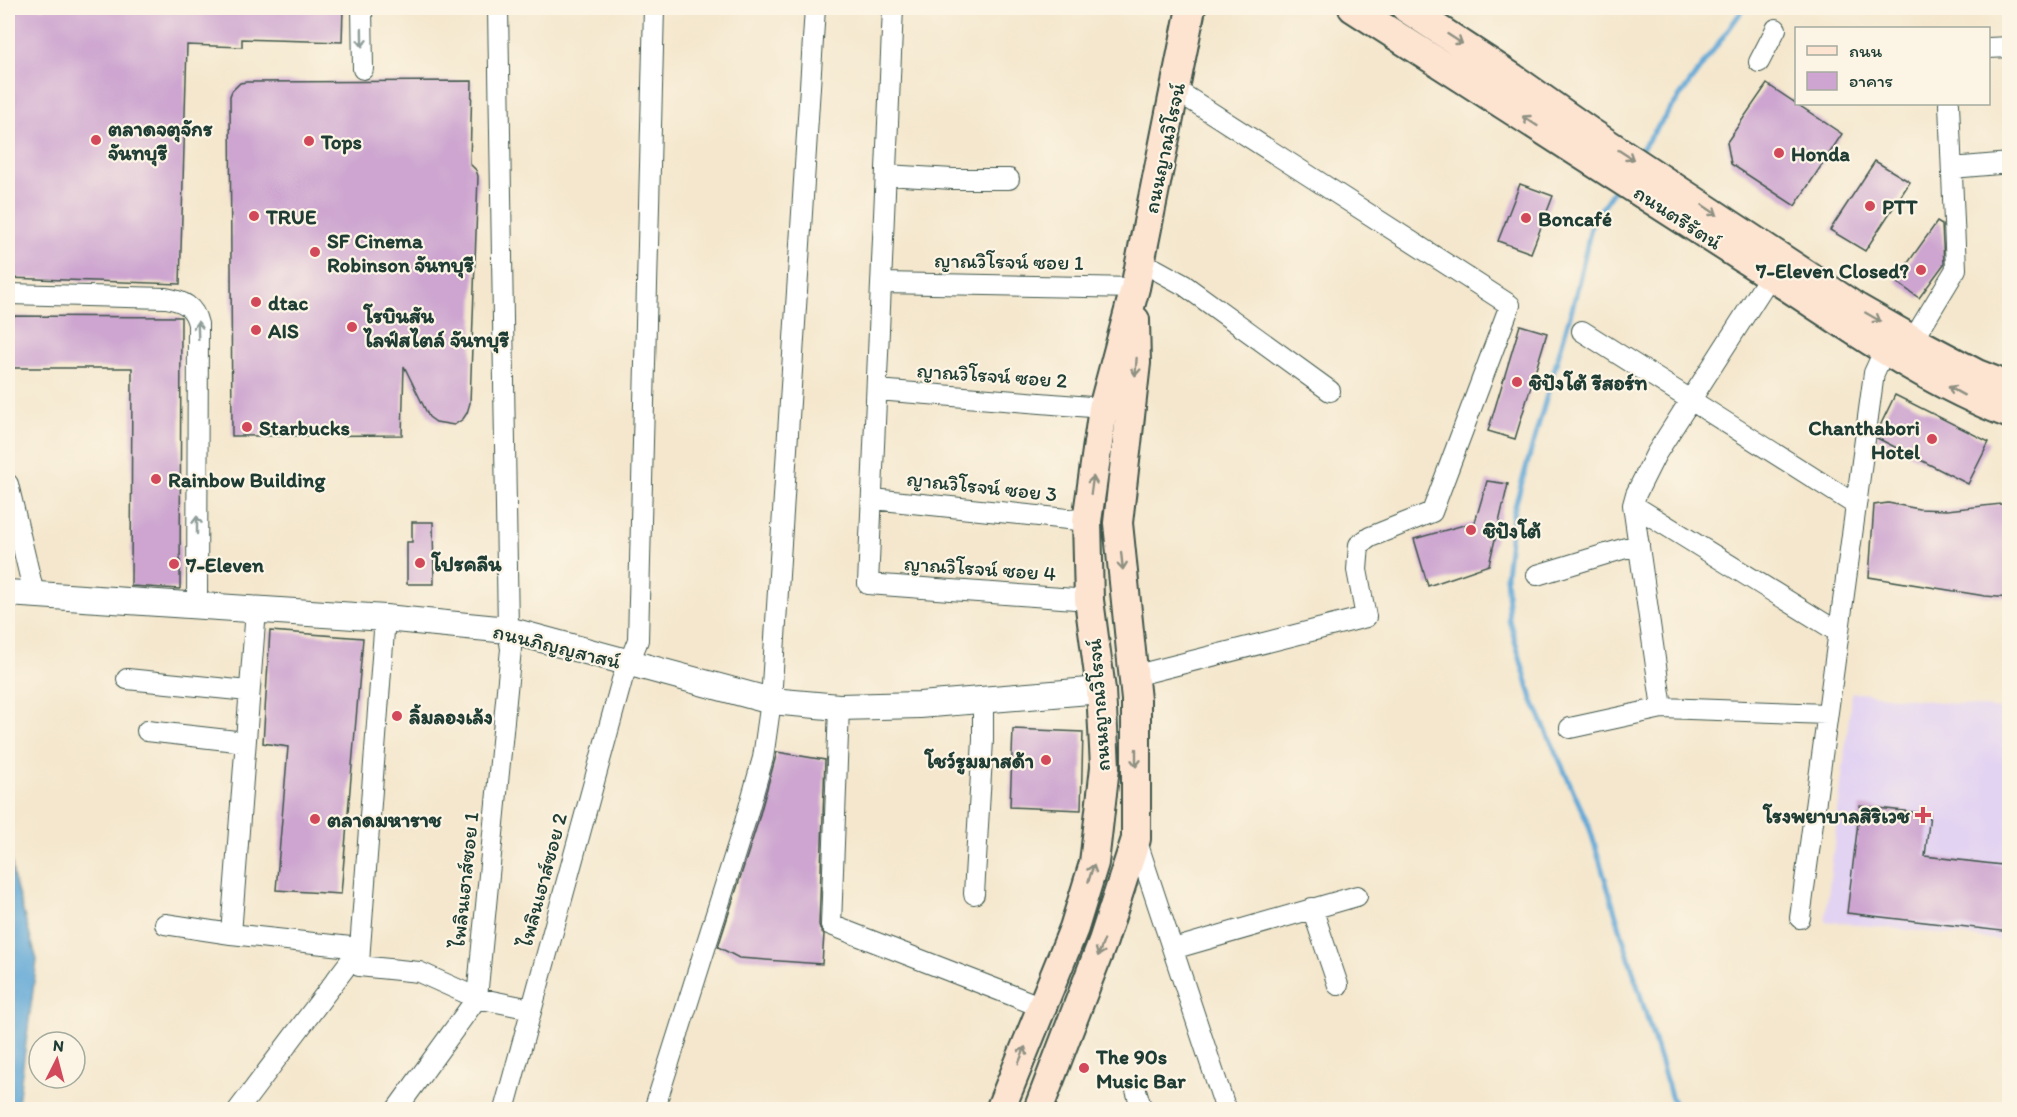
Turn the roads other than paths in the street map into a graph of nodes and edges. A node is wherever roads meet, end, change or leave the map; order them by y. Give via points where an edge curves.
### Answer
1 (362, 8) edge
2 (498, 8) edge
3 (654, 8) edge
4 (815, 8) edge
5 (893, 8) edge
6 (1206, 8) edge
7 (1353, 8) edge
8 (1406, 8) edge
9 (1189, 20) edge
10 (1776, 29) dead end
11 (2010, 47) edge
12 (1990, 48) edge
13 (1759, 62) dead end
14 (363, 69) dead end
15 (1176, 90) junction
16 (1949, 105) edge
17 (1585, 143) junction
18 (2010, 163) edge
19 (1952, 168) junction
20 (886, 175) junction
21 (1009, 179) dead end
22 (1654, 188) junction
23 (1137, 276) junction
24 (1770, 276) junction
25 (882, 283) junction
26 (8, 294) edge
27 (1581, 332) dead end
28 (1913, 340) junction
29 (1884, 351) junction
30 (2010, 387) edge
31 (877, 390) junction
32 (1330, 391) dead end
33 (1692, 400) junction
34 (1103, 408) junction
35 (2010, 414) edge
36 (8, 484) edge
37 (873, 500) junction
38 (1633, 505) junction
39 (1856, 505) junction
40 (1087, 521) junction
41 (1639, 544) junction
42 (1538, 575) dead end
43 (17, 593) edge
44 (1089, 600) junction
45 (196, 604) junction
46 (256, 610) junction
47 (384, 618) junction
48 (508, 630) junction
49 (1838, 632) junction
50 (629, 663) junction
51 (1133, 676) junction
52 (126, 679) dead end
53 (1101, 690) junction
54 (249, 691) junction
55 (983, 700) junction
56 (771, 701) junction
57 (839, 707) junction
58 (1662, 708) junction
59 (1827, 714) junction
60 (1570, 728) dead end
61 (147, 730) dead end
62 (245, 742) junction
63 (1136, 839) junction
64 (974, 894) dead end
65 (1357, 896) dead end
66 (1312, 908) junction
67 (1800, 918) dead end
68 (165, 924) dead end
69 (231, 934) junction
70 (360, 948) junction
71 (1173, 949) junction
72 (1338, 985) dead end
73 (477, 998) junction
74 (1042, 1006) junction
75 (531, 1009) junction
76 (1136, 1090) dead end
77 (238, 1110) edge
78 (396, 1110) edge
79 (504, 1110) edge
80 (654, 1110) edge
81 (1000, 1110) edge
82 (1038, 1110) edge
83 (1142, 1110) edge
84 (1226, 1110) edge

1 -> 14 street
2 - 48 street, ไพลินเฮาส์ซอย 1
3 - 50 street, ไพลินเฮาส์ซอย 2 via 638,640
4 - 56 street
5 - 20 street
6 - 9 main road
17 -> 7 main road, ถนนตรีรัตน์
8 -> 17 main road, ถนนตรีรัตน์ via 1513,78
9 - 15 main road, ถนนญาณวิโรจน์
10 - 13 street
11 - 12 street
15 - 23 main road, ถนนญาณวิโรจน์
15 - 51 street via 1510,305 1432,512 1359,545 1357,570 1366,617
16 - 19 street
17 - 22 main road, ถนนตรีรัตน์
18 - 19 street
19 - 28 street via 1956,269
20 - 21 street
20 - 25 street
22 - 24 main road, ถนนตรีรัตน์
22 -> 28 main road, ถนนตรีรัตน์
23 - 25 street, ญาณวิโรจน์ ซอย 1
23 - 32 street via 1155,269 1184,285
23 - 34 main road, ถนนญาณวิโรจน์
23 -> 51 main road, ถนนญาณวิโรจน์ via 1136,363 1118,523
24 - 29 main road, ถนนตรีรัตน์
24 - 33 street
25 - 31 street
45 -> 26 street via 198,324 193,310 166,298
27 - 33 street
28 - 30 main road, ถนนตรีรัตน์
35 -> 29 main road, ถนนตรีรัตน์ via 1972,399
29 - 39 street via 1874,373
31 - 34 street, ญาณวิโรจน์ ซอย 2
31 - 37 street
33 - 38 street via 1656,454
33 - 39 street
40 -> 34 main road, ถนนญาณวิโรจน์
36 - 43 street
37 - 40 street, ญาณวิโรจน์ ซอย 3
37 - 44 street, ญาณวิโรจน์ ซอย 4 via 868,584
38 - 41 street
38 - 49 street
39 - 49 street
40 - 44 main road, ถนนญาณวิโรจน์
41 - 42 street
41 - 58 street
43 - 45 street, ถนนภิญญสาสน์
44 - 53 main road, ถนนญาณวิโรจน์
45 - 46 street, ถนนภิญญสาสน์
46 - 47 street, ถนนภิญญสาสน์
46 - 54 street
47 - 48 street, ถนนภิญญสาสน์
47 - 70 street
48 - 50 street, ถนนภิญญสาสน์
48 - 73 street, ไพลินเฮาส์ซอย 1 via 511,649
49 - 59 street
50 - 56 street, ถนนภิญญสาสน์
50 - 75 street, ไพลินเฮาส์ซอย 2
51 - 53 main road
51 -> 63 main road, ถนนญาณวิโรจน์
52 - 54 street
53 - 55 street, ถนนภิญญสาสน์
74 -> 53 main road, ถนนญาณวิโรจน์ via 1074,928 1094,862 1105,767
54 - 62 street
55 - 57 street, ถนนภิญญสาสน์
55 - 64 street
56 - 57 street, ถนนภิญญสาสน์
56 - 80 street via 763,758 748,811
57 - 74 street via 831,926
58 - 59 street
58 - 60 street
59 - 67 street
61 - 62 street
62 - 69 street
63 - 71 street
63 -> 82 main road, ถนนญาณวิโรจน์ via 1103,941
65 - 66 street
66 - 71 street
66 - 72 street
68 - 69 street
69 - 70 street
70 - 73 street via 359,966 419,972
70 - 77 street
71 - 84 street
73 - 75 street
73 - 78 street
81 -> 74 main road, ถนนญาณวิโรจน์
75 - 79 street, ไพลินเฮาส์ซอย 2
76 - 83 street

